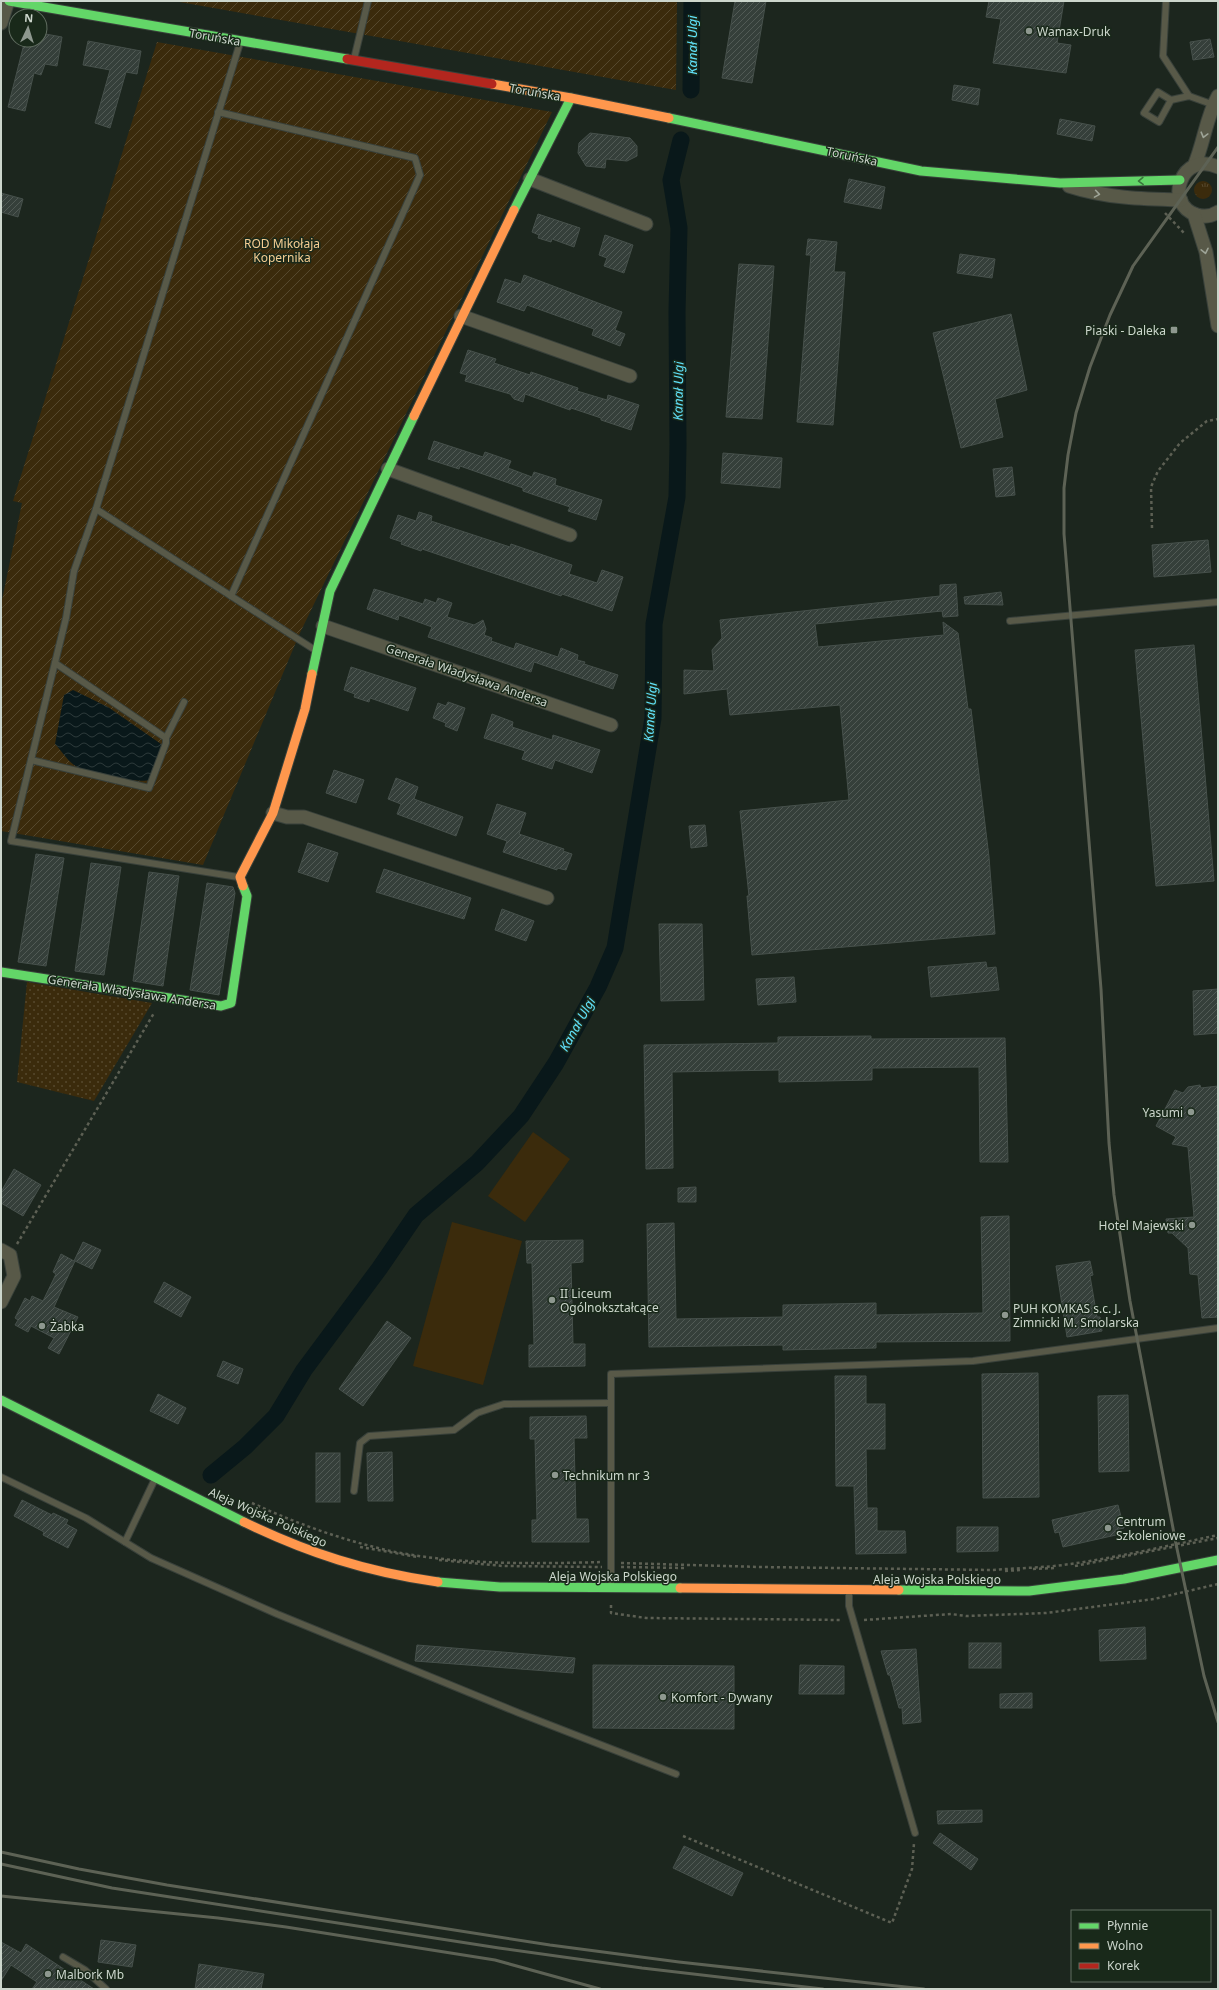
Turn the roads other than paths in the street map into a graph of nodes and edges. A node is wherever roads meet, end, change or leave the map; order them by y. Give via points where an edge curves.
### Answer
1 (8, 1) edge
2 (368, 1) edge
3 (1166, 1) edge
4 (1, 23) edge
5 (240, 41) junction
6 (353, 60) junction
7 (1189, 96) junction
8 (572, 98) junction
9 (1171, 100) junction
10 (1216, 103) edge
11 (218, 112) junction
12 (1218, 160) edge
13 (1194, 166) junction
14 (1218, 167) edge
15 (530, 179) junction
16 (1180, 180) junction
17 (1060, 183) junction
18 (1181, 200) junction
19 (1194, 214) junction
20 (1217, 217) edge
21 (646, 224) dead end
22 (461, 316) junction
23 (1218, 326) edge
24 (630, 376) dead end
25 (388, 469) junction
26 (96, 509) junction
27 (570, 535) dead end
28 (230, 596) junction
29 (1218, 602) edge
30 (1010, 620) dead end
31 (323, 626) junction
32 (317, 652) junction
33 (55, 663) junction
34 (184, 702) dead end
35 (611, 725) dead end
36 (166, 738) junction
37 (31, 760) junction
38 (272, 813) junction
39 (240, 877) junction
40 (547, 898) dead end
41 (1, 972) edge
42 (6, 1252) edge
43 (1, 1302) edge
44 (1218, 1328) edge
45 (1, 1400) edge
46 (611, 1403) junction
47 (1, 1410) edge
48 (40, 1421) junction
49 (1, 1477) edge
50 (156, 1478) junction
51 (354, 1491) dead end
52 (125, 1542) junction
53 (1218, 1560) edge
54 (610, 1588) junction
55 (849, 1591) junction
56 (676, 1774) dead end
57 (915, 1833) road end
58 (64, 1957) dead end
59 (106, 1989) edge

1 - 4 street
1 - 5 street, Toruńska
2 - 6 lane
3 - 7 lane via 1162,56
5 - 6 street, Toruńska
5 - 11 lane
6 - 8 street, Toruńska
7 - 9 lane
7 - 10 lane
8 - 15 street
8 - 17 street, Toruńska via 921,171
9 - 9 lane via 1159,122 1144,113 1158,92
10 -> 13 street
11 - 26 lane
11 - 28 lane via 416,158 420,175
12 - 14 street
13 - 14 street via 1203,164
13 - 16 street via 1186,171
15 - 21 street
15 - 22 street
16 -> 17 street, Toruńska
16 - 18 street via 1178,189
17 -> 18 street, Toruńska via 1089,192 1123,198
18 - 19 street via 1186,209
19 - 20 street
19 -> 23 street via 1206,252
22 - 24 street
22 - 25 street
25 - 27 street
25 - 31 street via 330,591
26 - 28 lane
26 - 33 lane via 74,571
28 - 32 lane
29 - 30 lane
31 - 32 street
31 - 35 street, Generała Władysława Andersa
32 - 38 street via 305,709
33 - 36 lane
33 - 37 lane
34 - 36 lane
36 - 37 lane via 149,788
37 - 39 lane via 11,841
38 - 39 street
38 - 40 street via 287,817 304,817
39 - 41 street, Generała Władysława Andersa via 248,896 231,1003 221,1006
42 - 43 street via 14,1276
44 - 46 lane via 973,1361 611,1374
45 - 48 street, Aleja Wojska Polskiego
46 - 51 lane via 504,1404 477,1413 454,1430 369,1436 360,1443
46 - 54 lane
47 - 48 street, Aleja Wojska Polskiego
48 - 50 street, Aleja Wojska Polskiego
49 - 52 lane via 86,1518
50 - 52 lane
50 - 54 street, Aleja Wojska Polskiego via 287,1542 334,1560 374,1571 462,1585 500,1588
52 - 56 lane via 151,1558 277,1614
53 - 55 street, Aleja Wojska Polskiego via 1113,1582 1029,1591
54 - 55 street, Aleja Wojska Polskiego
55 - 57 lane via 849,1606
58 - 59 lane via 85,1970

